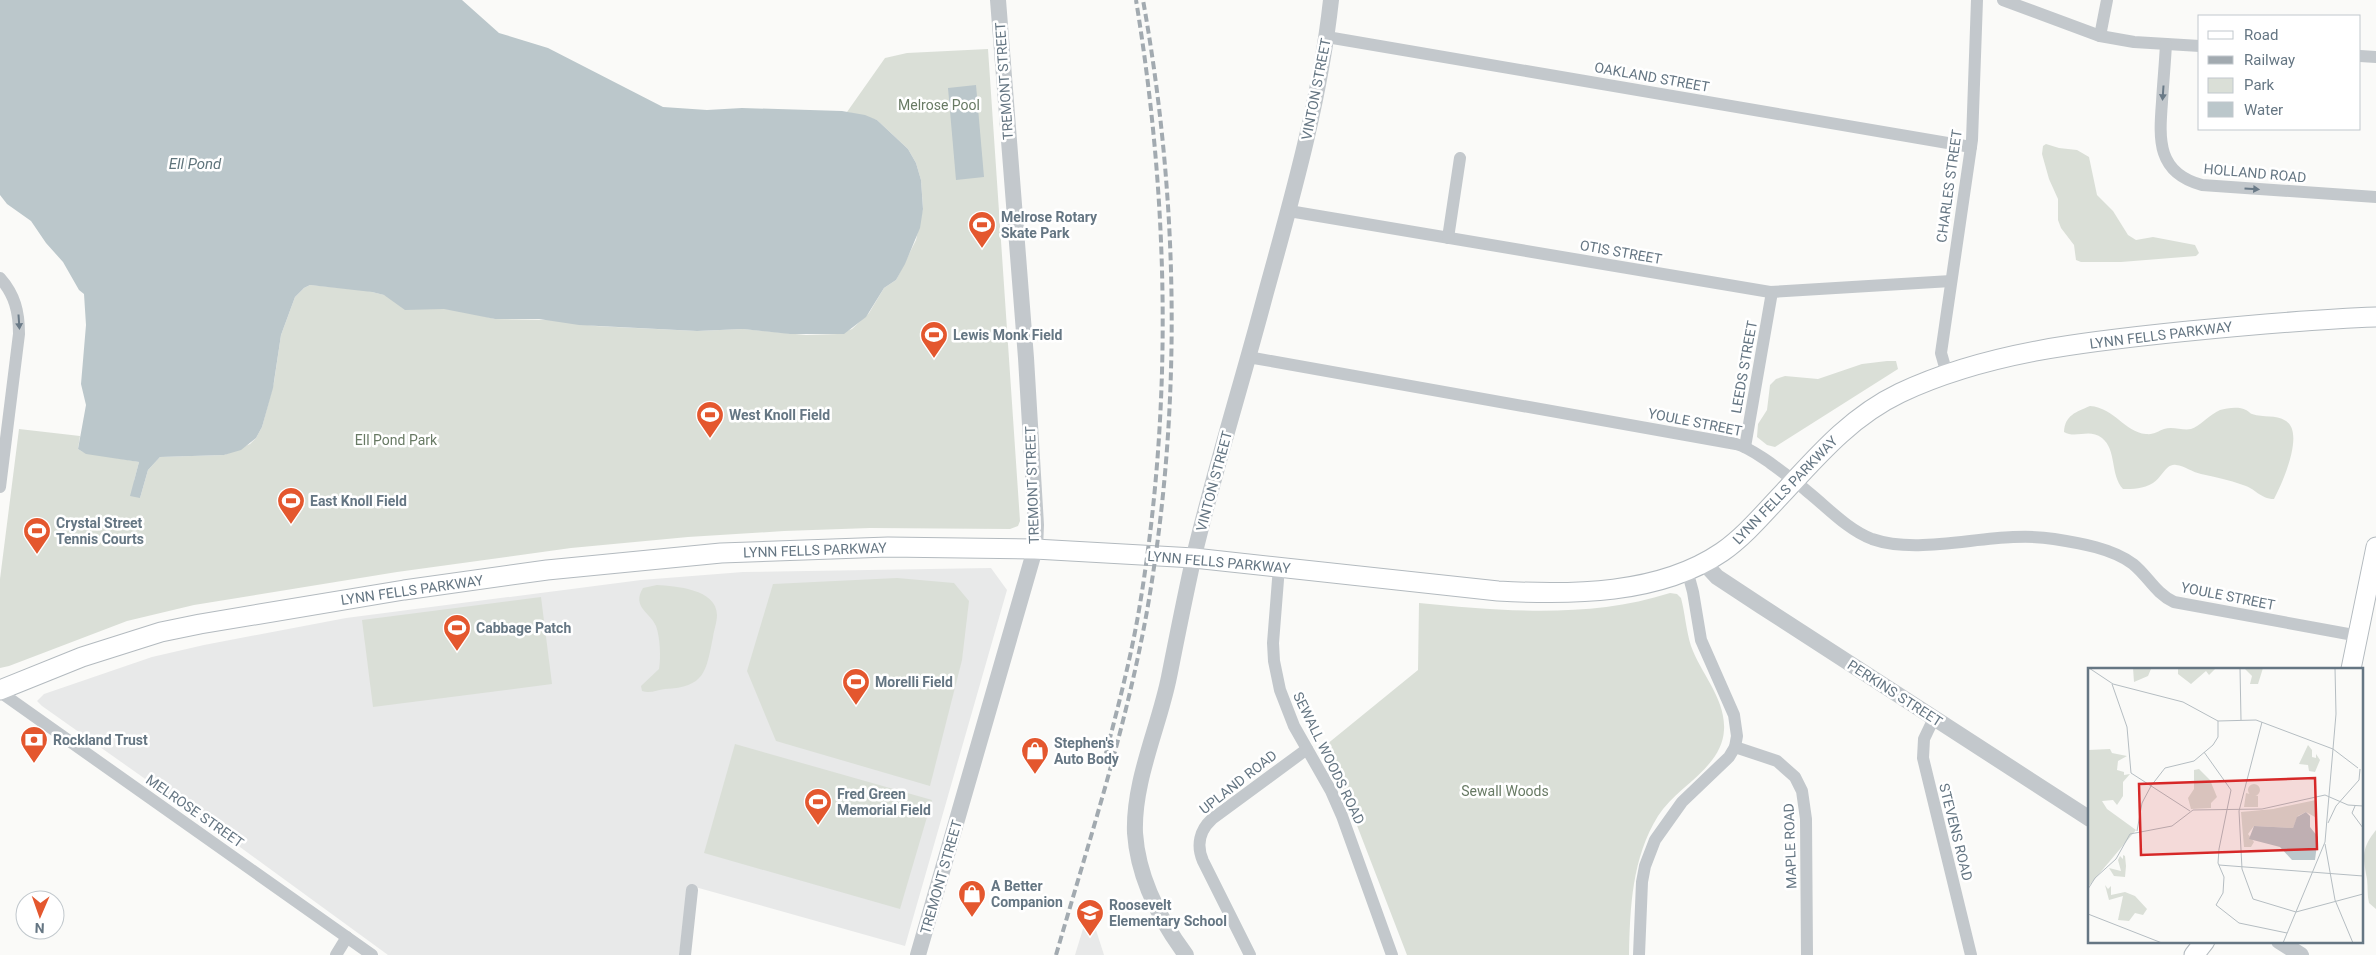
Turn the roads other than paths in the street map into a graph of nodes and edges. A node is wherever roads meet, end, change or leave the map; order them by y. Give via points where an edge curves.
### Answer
1 (998, 0) edge
2 (1330, 0) edge
3 (1977, 0) edge
4 (2003, 0) edge
5 (2107, 0) edge
6 (2100, 36) junction
7 (1327, 37) junction
8 (2166, 44) junction
9 (2198, 46) edge
10 (2361, 56) edge
11 (2376, 57) edge
12 (1972, 147) junction
13 (1460, 158) dead end
14 (2376, 197) edge
15 (1289, 211) junction
16 (1448, 238) junction
17 (0, 278) edge
18 (1951, 281) junction
19 (1772, 292) junction
20 (2376, 317) edge
21 (1248, 357) junction
22 (1947, 374) junction
23 (1745, 447) junction
24 (1794, 480) junction
25 (0, 487) edge
26 (2376, 547) edge
27 (1035, 549) junction
28 (1194, 558) junction
29 (1279, 567) junction
30 (1695, 567) junction
31 (2359, 636) junction
32 (2351, 668) edge
33 (0, 691) edge
34 (1934, 718) junction
35 (1735, 747) junction
36 (1307, 749) junction
37 (2088, 818) edge
38 (692, 890) dead end
39 (347, 936) junction
40 (2204, 942) edge
41 (2281, 942) edge
42 (336, 955) edge
43 (372, 955) edge
44 (685, 955) edge
45 (918, 955) edge
46 (1186, 955) edge
47 (1250, 955) edge
48 (1392, 955) edge
49 (1639, 955) edge
50 (1807, 955) edge
51 (1971, 955) edge
52 (2194, 955) edge
53 (2301, 955) edge

1 - 27 street, TREMONT STREET via 1026,358
2 - 7 street, VINTON STREET
3 - 12 street, CHARLES STREET
4 - 6 street
5 - 6 street
6 - 8 street
7 - 12 street, OAKLAND STREET
7 - 15 street, VINTON STREET via 1319,88
8 - 9 street
8 -> 14 street, HOLLAND ROAD via 2160,137 2164,155 2180,175 2202,185
10 - 11 street
12 - 18 street, CHARLES STREET
13 - 16 street
15 - 16 street, OTIS STREET
15 - 21 street, VINTON STREET
16 - 19 street, OTIS STREET
17 -> 25 street via 15,301 19,322 19,347
18 - 19 street, OTIS STREET
18 - 22 street, CHARLES STREET via 1941,353
19 - 23 street, LEEDS STREET
20 - 22 main road, LYNN FELLS PARKWAY via 2138,336 2033,353
21 - 23 street, YOULE STREET
21 - 28 street, VINTON STREET
22 - 24 main road, LYNN FELLS PARKWAY via 1898,394 1858,418
23 - 24 street, YOULE STREET
24 - 30 main road, LYNN FELLS PARKWAY via 1740,537
24 - 31 street, YOULE STREET via 1840,520 1879,541 1910,544 2054,538 2122,557 2137,568 2156,590 2174,602
26 - 31 main road
27 - 28 main road, LYNN FELLS PARKWAY
27 - 33 main road, LYNN FELLS PARKWAY via 888,547 785,550 652,559 519,574 321,603 168,631 82,656
27 - 45 street, TREMONT STREET
28 - 29 main road, LYNN FELLS PARKWAY
28 - 46 street, VINTON STREET via 1163,705 1140,784 1135,822 1139,857 1150,892 1170,933
29 - 30 main road, LYNN FELLS PARKWAY via 1529,593 1614,588 1655,581
29 - 36 street, SEWALL WOODS ROAD via 1274,662 1288,713
30 - 34 street, PERKINS STREET via 1717,576
30 - 35 street via 1693,592 1701,640 1734,715
31 - 32 main road
33 - 39 street, MELROSE STREET
34 - 37 street, PERKINS STREET
34 - 51 street, STEVENS ROAD via 1924,739 1923,758
35 - 49 street via 1729,757 1682,802 1655,840 1642,882
35 - 50 street, MAPLE ROAD via 1777,761 1795,777 1802,791 1806,819
36 - 47 street, UPLAND ROAD via 1212,819 1200,838 1203,861
36 - 48 street, SEWALL WOODS ROAD via 1342,816
38 - 44 street
39 - 42 street
39 - 43 street, MELROSE STREET
40 - 52 main road
41 - 53 street

